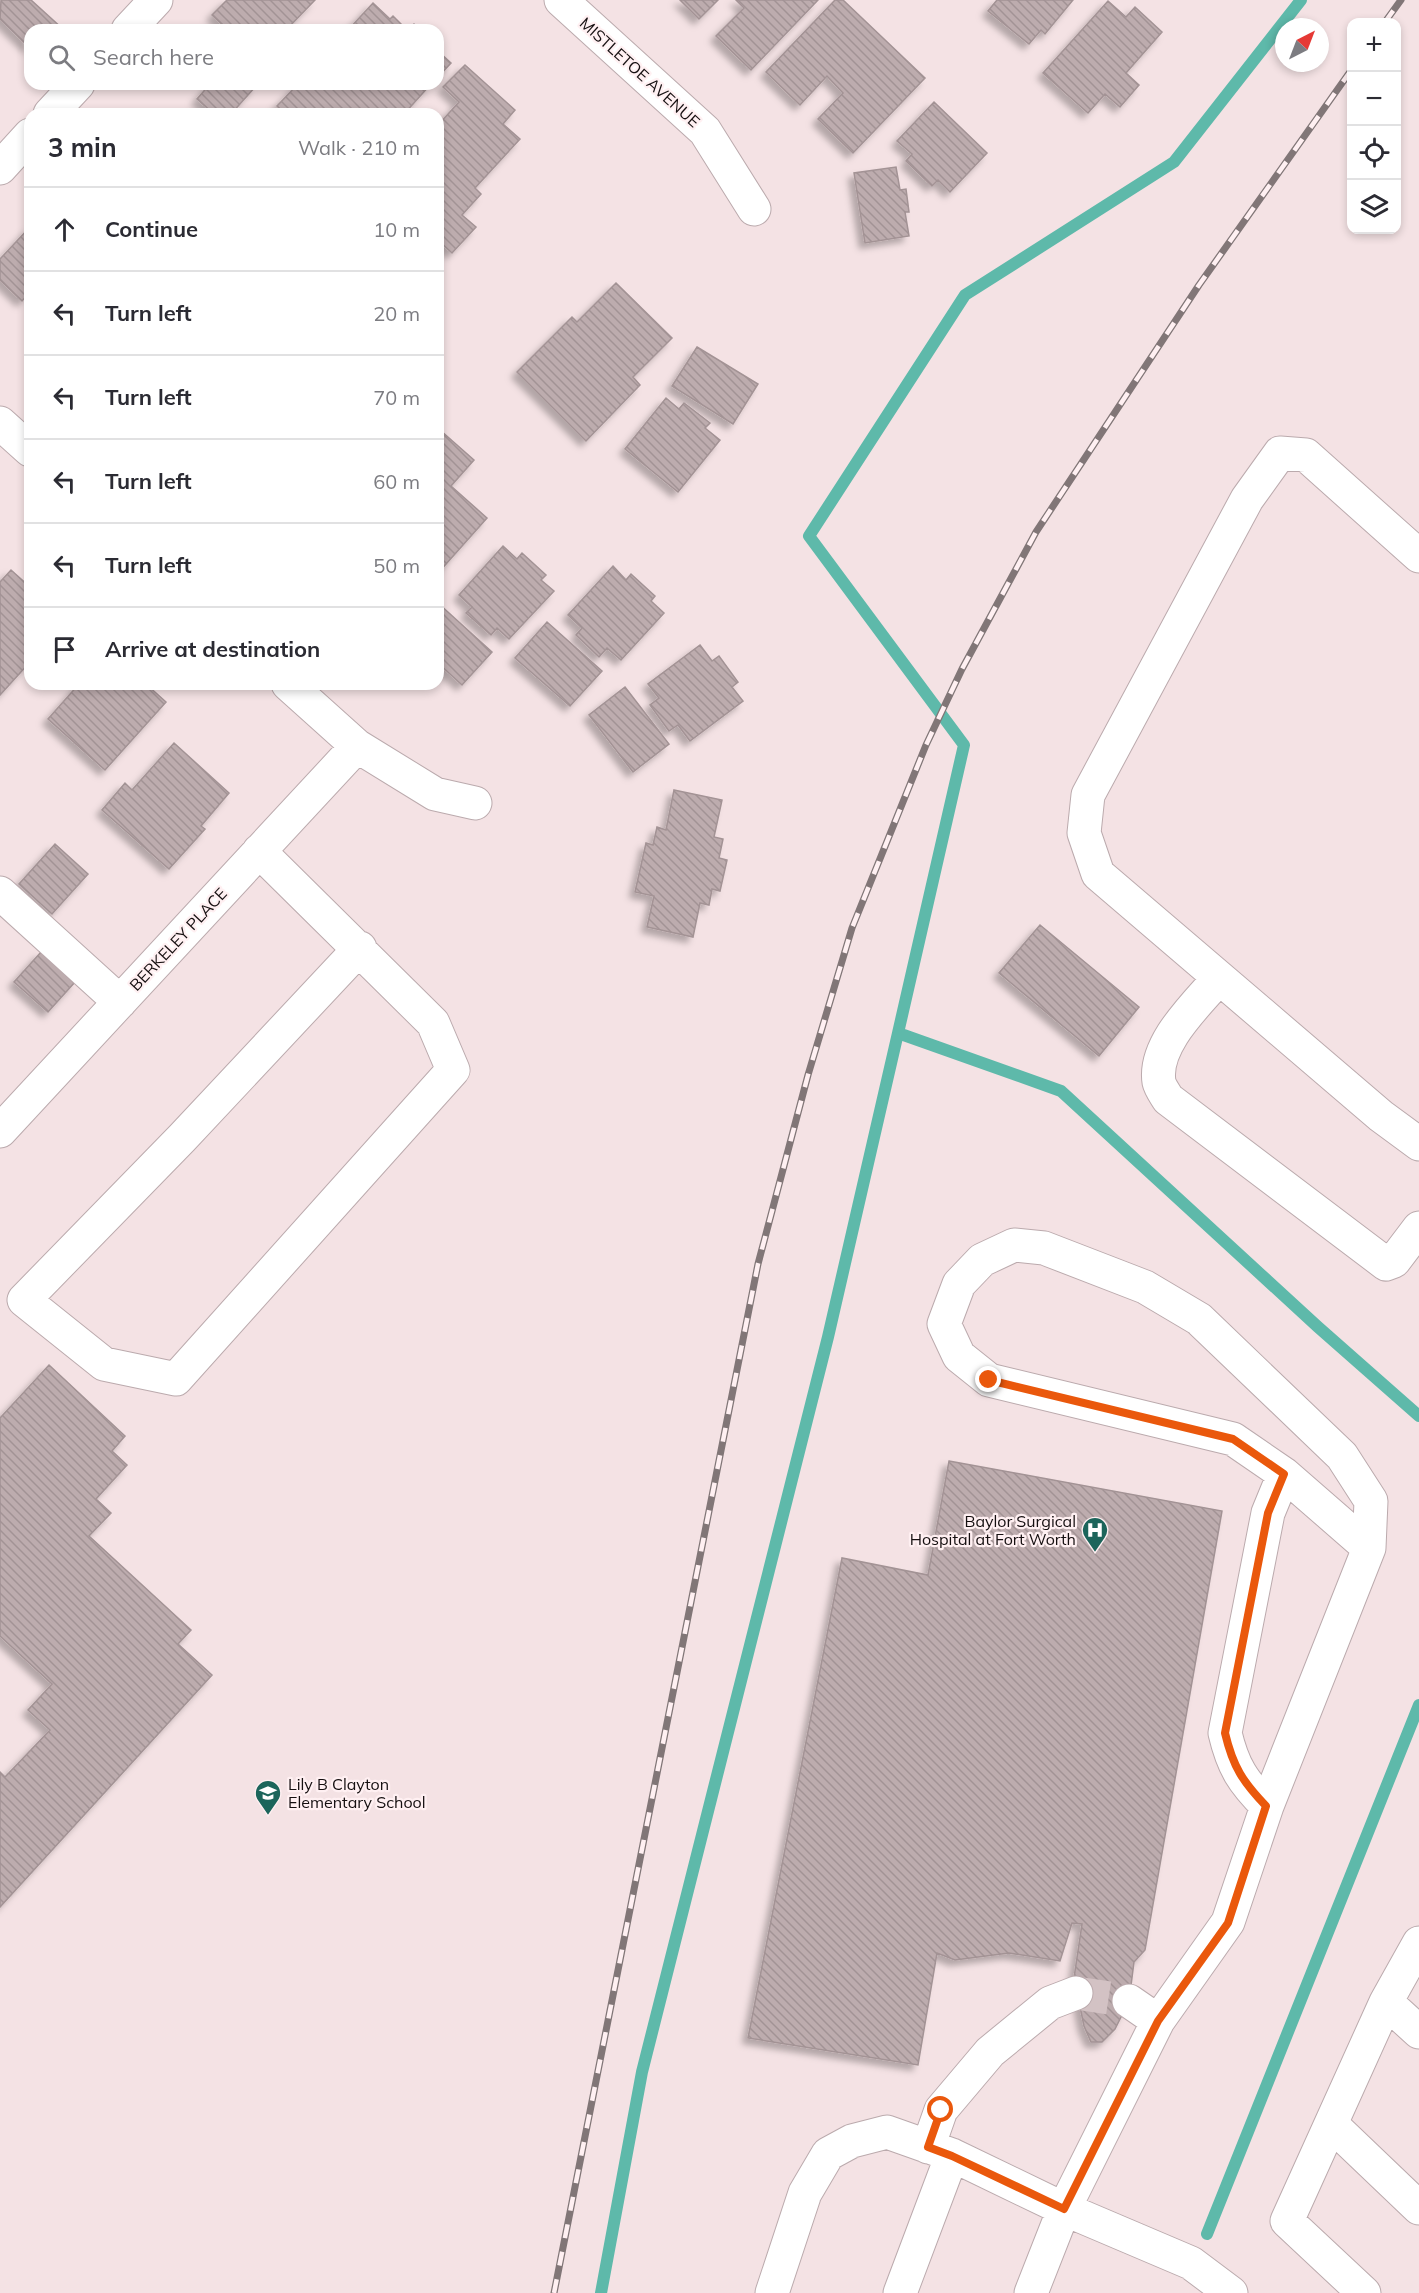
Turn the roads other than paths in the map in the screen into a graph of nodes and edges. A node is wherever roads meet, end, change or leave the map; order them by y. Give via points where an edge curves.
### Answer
1 (156, 0) edge
2 (561, 0) edge
3 (134, 24) edge
4 (72, 90) edge
5 (56, 108) edge
6 (24, 142) edge
7 (0, 168) edge
8 (754, 209) dead end
9 (0, 423) edge
10 (24, 445) edge
11 (1419, 556) edge
12 (295, 690) edge
13 (357, 746) junction
14 (475, 803) dead end
15 (259, 851) junction
16 (0, 893) edge
17 (360, 948) junction
18 (1219, 978) junction
19 (120, 1002) junction
20 (0, 1131) edge
21 (1419, 1143) edge
22 (1419, 1228) edge
23 (1284, 1474) junction
24 (1369, 1548) junction
25 (1266, 1806) junction
26 (1419, 1943) edge
27 (1076, 1993) tunnel mouth
28 (1129, 2001) tunnel mouth
29 (1386, 2002) junction
30 (1158, 2021) junction
31 (1419, 2032) edge
32 (1331, 2124) junction
33 (940, 2151) junction
34 (1419, 2208) edge
35 (1064, 2209) junction
36 (771, 2293) edge
37 (900, 2293) edge
38 (1031, 2293) edge
39 (1231, 2293) edge
40 (1364, 2293) edge

1 - 3 street
2 - 8 street, MISTLETOE AVENUE via 705,131
4 - 5 street
6 - 7 street
9 - 10 street
11 - 18 street via 1306,455 1280,453 1247,500 1088,795 1084,833 1098,874
12 - 13 street
13 - 14 street via 435,794
13 - 15 street, BERKELEY PLACE
15 - 17 street
15 - 19 street, BERKELEY PLACE
16 - 19 street
17 - 17 street via 433,1023 453,1070 176,1379 104,1364 24,1300
18 - 21 street via 1381,1116
18 - 22 street via 1174,1031 1161,1059 1159,1083 1168,1099 1386,1264 1394,1261
19 - 20 street, BERKELEY PLACE
23 - 24 street
23 - 24 street via 1233,1439 989,1380 959,1356 944,1324 959,1284 982,1260 1014,1245 1044,1248 1145,1287 1199,1319 1342,1456 1371,1501
23 - 25 street via 1268,1513 1225,1733 1230,1757 1249,1788
24 - 25 street
25 - 30 street via 1228,1923
26 - 29 street
27 - 33 street via 1050,2003 990,2052 941,2110
28 - 30 street
29 - 31 street
29 - 32 street
30 - 35 street
32 - 34 street
32 - 40 street via 1287,2221
33 - 35 street
33 - 36 street via 887,2132 852,2141 828,2154 805,2193
33 - 37 street
35 - 38 street
35 - 39 street via 1191,2263

